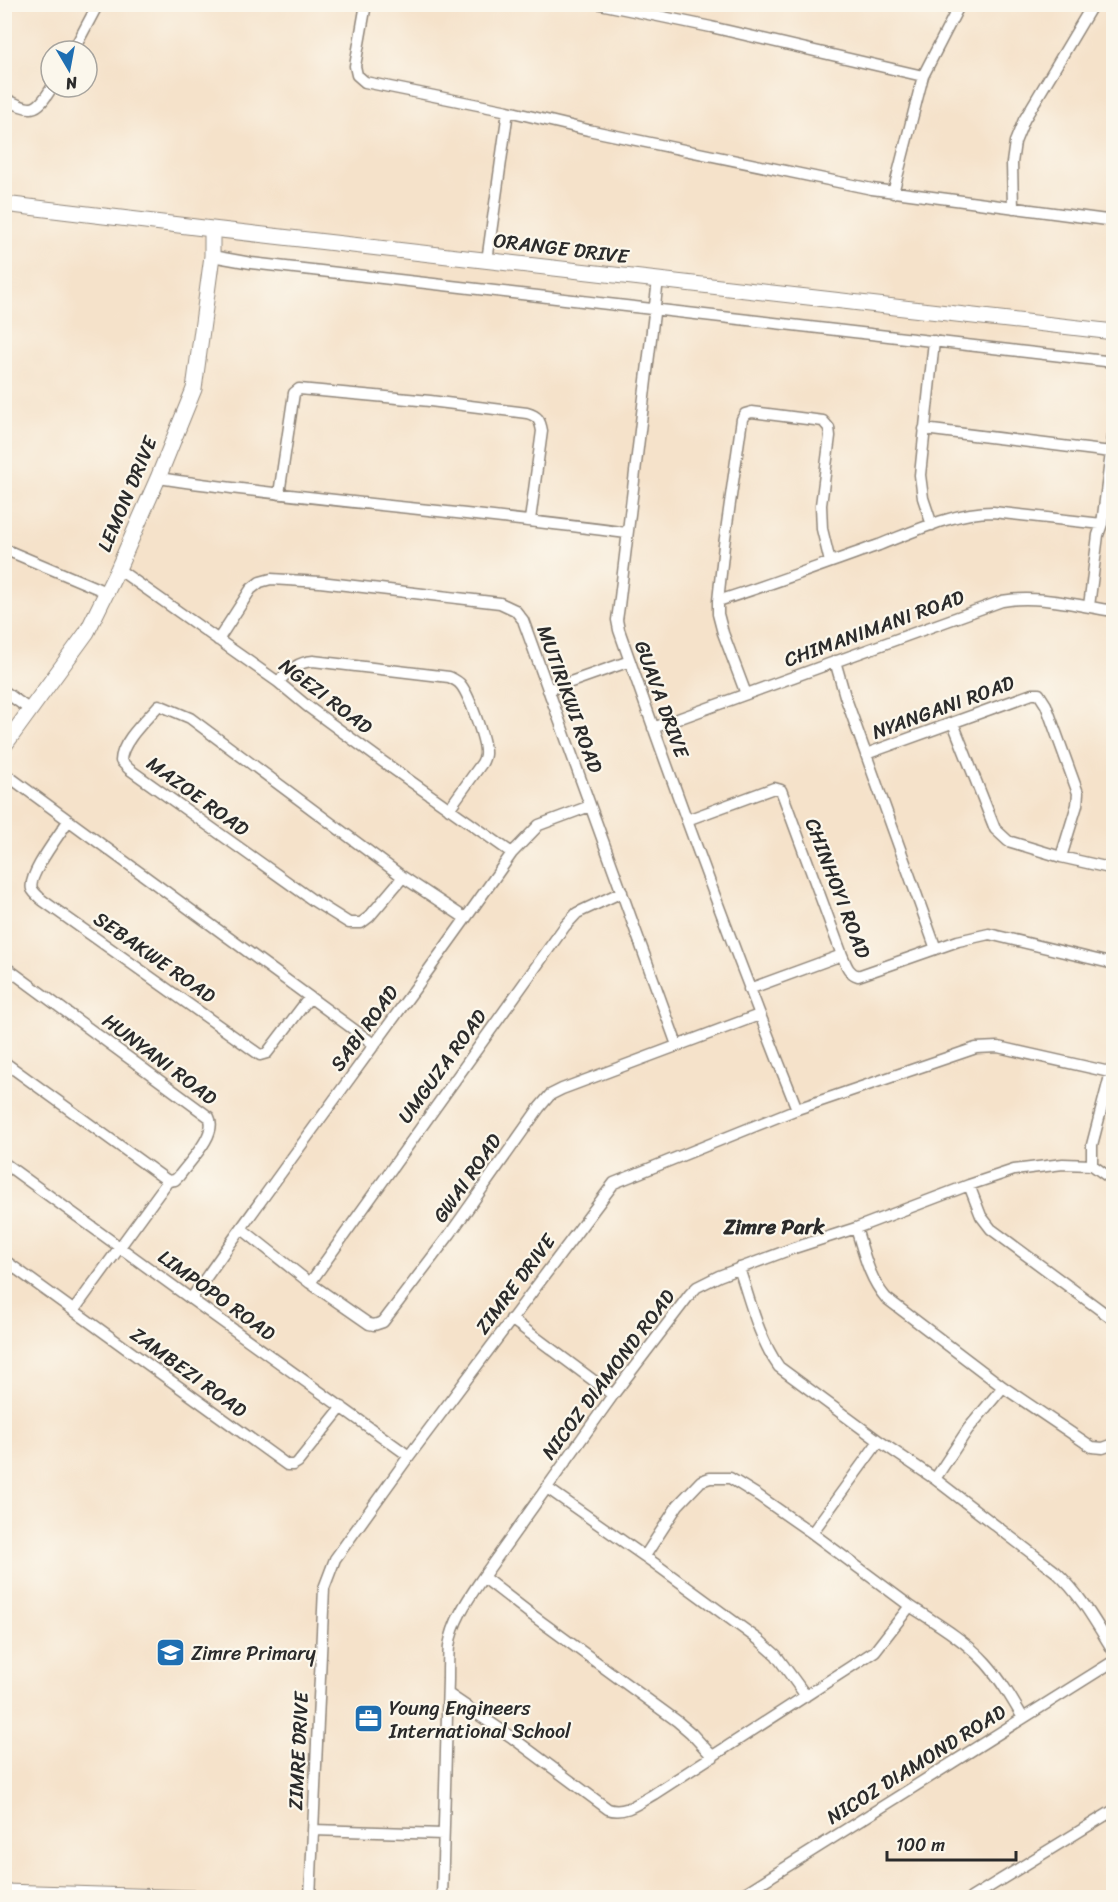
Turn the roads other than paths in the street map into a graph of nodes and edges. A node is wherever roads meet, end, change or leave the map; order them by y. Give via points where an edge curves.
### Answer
1 (98, 4) edge
2 (366, 4) edge
3 (600, 4) edge
4 (960, 4) edge
5 (1093, 4) edge
6 (1107, 4) edge
7 (1113, 8) edge
8 (79, 39) edge
9 (923, 76) junction
10 (4, 98) edge
11 (44, 99) edge
12 (508, 111) junction
13 (892, 193) junction
14 (4, 204) edge
15 (1013, 208) junction
16 (1113, 221) edge
17 (212, 229) junction
18 (212, 256) junction
19 (487, 261) junction
20 (658, 280) junction
21 (654, 309) junction
22 (1113, 332) edge
23 (934, 341) junction
24 (1113, 362) edge
25 (924, 429) junction
26 (1113, 429) edge
27 (1111, 452) junction
28 (158, 478) junction
29 (279, 494) junction
30 (530, 520) junction
31 (1102, 524) junction
32 (932, 525) junction
33 (627, 533) junction
34 (4, 549) edge
35 (830, 562) junction
36 (118, 569) junction
37 (106, 592) junction
38 (718, 601) junction
39 (1089, 606) junction
40 (1113, 611) edge
41 (218, 640) junction
42 (630, 661) junction
43 (835, 661) junction
44 (278, 682) junction
45 (548, 690) junction
46 (4, 691) edge
47 (746, 694) junction
48 (30, 710) junction
49 (953, 723) junction
50 (653, 728) junction
51 (4, 746) edge
52 (866, 754) junction
53 (4, 773) edge
54 (590, 806) junction
55 (449, 809) junction
56 (687, 820) junction
57 (68, 821) junction
58 (513, 853) junction
59 (1061, 857) junction
60 (1113, 869) edge
61 (403, 877) junction
62 (622, 892) junction
63 (465, 918) junction
64 (936, 949) junction
65 (842, 955) junction
66 (1113, 964) edge
67 (4, 966) edge
68 (750, 989) junction
69 (309, 998) junction
70 (759, 1015) junction
71 (375, 1045) junction
72 (677, 1045) junction
73 (4, 1062) edge
74 (1112, 1073) edge
75 (796, 1109) junction
76 (4, 1163) edge
77 (1092, 1165) junction
78 (168, 1181) junction
79 (1113, 1181) edge
80 (969, 1185) junction
81 (856, 1228) junction
82 (242, 1229) junction
83 (120, 1247) junction
84 (4, 1260) edge
85 (739, 1269) junction
86 (310, 1283) junction
87 (191, 1299) junction
88 (74, 1310) junction
89 (511, 1319) junction
90 (1113, 1320) edge
91 (1003, 1387) junction
92 (614, 1395) junction
93 (342, 1407) junction
94 (879, 1441) junction
95 (1113, 1444) edge
96 (409, 1456) junction
97 (935, 1479) junction
98 (547, 1488) junction
99 (812, 1533) junction
100 (645, 1556) junction
101 (483, 1577) junction
102 (910, 1606) junction
103 (1113, 1652) edge
104 (1113, 1660) edge
105 (448, 1694) junction
106 (806, 1696) junction
107 (1023, 1718) junction
108 (712, 1757) junction
109 (1113, 1810) edge
110 (313, 1830) junction
111 (442, 1834) junction
112 (4, 1892) edge
113 (197, 1898) edge
114 (310, 1898) edge
115 (442, 1898) edge
116 (737, 1898) edge
117 (971, 1898) edge

1 - 8 street
2 - 12 street via 355,66 357,75 365,82
3 - 9 street
4 - 9 street
5 - 15 street via 1015,142
6 - 7 street
9 - 13 street
10 - 11 street via 24,108 34,108
12 - 13 street
12 - 19 street
13 - 15 street
14 - 17 street, ORANGE DRIVE
15 - 16 street
17 - 18 street, LEMON DRIVE
17 - 19 street, ORANGE DRIVE
18 - 21 street
18 - 28 street, LEMON DRIVE via 194,389
19 - 20 street, ORANGE DRIVE
20 - 21 street, GUAVA DRIVE
20 - 22 street, ORANGE DRIVE
21 - 23 street
21 - 33 street, GUAVA DRIVE
23 - 24 street
23 - 25 street
25 - 27 street
25 - 32 street via 920,475
26 - 27 street
27 - 31 street
28 - 29 street
28 - 36 street, LEMON DRIVE
29 - 30 street
29 - 30 street via 294,393 299,389 430,401 536,415 542,431
30 - 33 street
31 - 32 street via 979,512
31 - 39 street
32 - 35 street
33 - 42 street, GUAVA DRIVE via 617,620
34 - 37 street
35 - 38 street
35 - 38 street via 821,505 829,428 824,421 745,414
36 - 37 street, LEMON DRIVE
36 - 41 street, NGEZI ROAD
37 - 48 street, LEMON DRIVE via 87,632
38 - 47 street via 723,633
39 - 40 street, CHIMANIMANI ROAD
39 - 43 street, CHIMANIMANI ROAD via 1002,601
41 - 44 street, NGEZI ROAD
41 - 45 street, MUTIRIKWI ROAD via 251,589 271,579 500,603 521,617
42 - 45 street
42 - 50 street, GUAVA DRIVE
43 - 47 street, CHIMANIMANI ROAD
43 - 52 street
44 - 55 street, NGEZI ROAD
44 - 55 street via 296,665 313,661 449,677 459,682 477,721 485,756
45 - 54 street, MUTIRIKWI ROAD
46 - 48 street
47 - 50 street, CHIMANIMANI ROAD
48 - 51 street, LEMON DRIVE
49 - 52 street, NYANGANI ROAD
49 - 59 street via 995,829 1008,841
49 - 59 street, NYANGANI ROAD via 1032,694 1041,696 1078,794
50 - 56 street, GUAVA DRIVE
52 - 64 street
53 - 57 street
54 - 58 street, SABI ROAD via 539,825
54 - 62 street, MUTIRIKWI ROAD
55 - 58 street, NGEZI ROAD
56 - 65 street, CHINHOYI ROAD via 774,788 782,790
56 - 68 street, GUAVA DRIVE
57 - 69 street
57 - 69 street, SEBAKWE ROAD via 31,881 33,891 42,900 260,1055 267,1053
58 - 63 street, SABI ROAD
59 - 60 street
61 - 61 street, MAZOE ROAD via 178,712 159,705 122,751 121,760 129,769 349,923 369,917
61 - 63 street, MAZOE ROAD
62 - 72 street, MUTIRIKWI ROAD
62 - 86 street, UMGUZA ROAD via 577,913 565,926
63 - 71 street, SABI ROAD
64 - 65 street, CHINHOYI ROAD via 858,976 852,974
64 - 66 street, CHINHOYI ROAD via 989,934
65 - 68 street
67 - 78 street, HUNYANI ROAD via 209,1117 212,1129 208,1138 179,1176
68 - 70 street, GUAVA DRIVE
69 - 71 street
70 - 72 street, GWAI ROAD
70 - 75 street, GUAVA DRIVE
71 - 82 street, SABI ROAD
72 - 86 street, GWAI ROAD via 550,1095 383,1322 369,1324
73 - 78 street
74 - 75 street, ZIMRE DRIVE via 998,1047 976,1048
74 - 77 street via 1092,1145
75 - 89 street, ZIMRE DRIVE via 614,1183
76 - 83 street, LIMPOPO ROAD
77 - 79 street
77 - 80 street, NICOZ DIAMOND ROAD via 1014,1170
78 - 83 street
80 - 81 street, NICOZ DIAMOND ROAD
80 - 90 street via 981,1216 991,1229
81 - 85 street, NICOZ DIAMOND ROAD
81 - 91 street via 869,1273 886,1298
82 - 86 street, GWAI ROAD
82 - 87 street, SABI ROAD
83 - 87 street, LIMPOPO ROAD
83 - 88 street
84 - 88 street, ZAMBEZI ROAD
85 - 92 street, NICOZ DIAMOND ROAD via 718,1276 690,1294
85 - 94 street via 763,1336 779,1367
87 - 93 street, LIMPOPO ROAD
88 - 93 street, ZAMBEZI ROAD via 287,1465 298,1462
89 - 92 street
89 - 96 street, ZIMRE DRIVE
91 - 95 street via 1092,1447
91 - 97 street via 968,1429
92 - 98 street, NICOZ DIAMOND ROAD
93 - 96 street, LIMPOPO ROAD
94 - 97 street
94 - 99 street
96 - 110 street, ZIMRE DRIVE via 335,1559 324,1588
97 - 103 street via 1071,1586
98 - 100 street
98 - 101 street, NICOZ DIAMOND ROAD
99 - 100 street via 730,1478 710,1478 701,1481 678,1504
99 - 102 street
100 - 106 street via 776,1655
101 - 105 street, NICOZ DIAMOND ROAD via 454,1628 449,1645
101 - 108 street via 691,1732
102 - 106 street via 875,1651
102 - 107 street via 985,1662
104 - 107 street, NICOZ DIAMOND ROAD
105 - 108 street via 613,1811 626,1810
105 - 111 street, NICOZ DIAMOND ROAD
106 - 108 street
107 - 116 street, NICOZ DIAMOND ROAD
109 - 117 street
110 - 111 street
110 - 114 street, ZIMRE DRIVE
111 - 115 street, NICOZ DIAMOND ROAD
112 - 113 street

